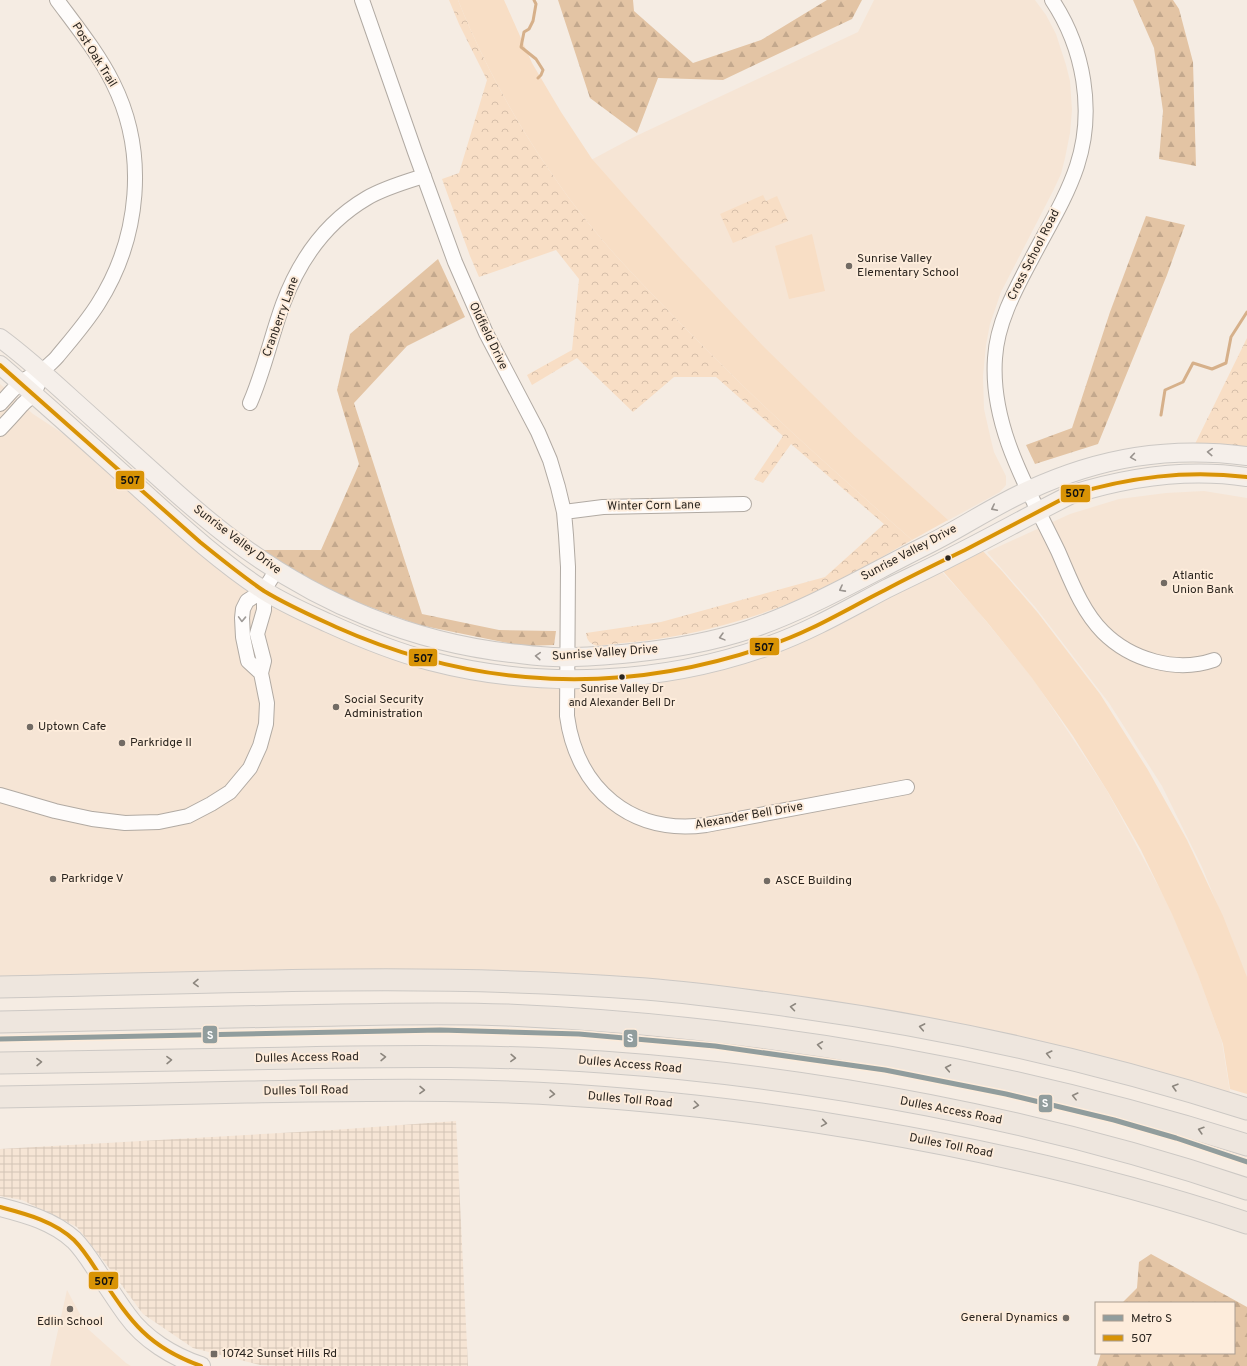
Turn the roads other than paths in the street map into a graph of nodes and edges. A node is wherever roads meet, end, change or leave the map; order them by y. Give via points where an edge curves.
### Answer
1 (57, 0) edge
2 (362, 0) edge
3 (1052, 0) edge
4 (424, 176) junction
5 (0, 338) edge
6 (0, 365) edge
7 (42, 372) junction
8 (20, 382) junction
9 (34, 394) junction
10 (250, 402) dead end
11 (0, 404) edge
12 (0, 429) edge
13 (1247, 456) edge
14 (1247, 477) edge
15 (1029, 490) junction
16 (744, 504) dead end
17 (1038, 511) junction
18 (564, 512) junction
19 (276, 571) junction
20 (264, 590) junction
21 (568, 658) junction
22 (1214, 660) dead end
23 (261, 673) junction
24 (567, 679) junction
25 (907, 787) dead end
26 (0, 795) edge
27 (0, 977) edge
28 (172, 984) junction
29 (0, 987) edge
30 (0, 1022) edge
31 (0, 1063) edge
32 (215, 1093) junction
33 (0, 1097) edge
34 (0, 1109) edge
35 (1247, 1109) edge
36 (1242, 1143) edge
37 (1247, 1188) edge
38 (0, 1207) edge
39 (1247, 1223) edge
40 (201, 1366) edge

1 - 7 street, Post Oak Trail via 103,66 120,98 133,147 135,194 128,240 111,283 83,325
2 - 4 street, Oldfield Drive
3 - 15 street, Cross School Road via 1073,39 1084,82 1086,106 1081,150 1063,200 1011,301 1001,326 995,359 998,408 1005,435
4 - 10 street, Cranberry Lane via 367,198 336,222 312,249 296,274 283,304
4 - 18 street, Oldfield Drive via 474,307 550,460
5 - 7 main road, Sunrise Valley Drive
6 - 8 main road, Sunrise Valley Drive
7 - 8 street
7 - 9 street
7 - 19 main road, Sunrise Valley Drive via 199,513
8 - 9 main road, Sunrise Valley Drive
8 - 11 street
9 - 12 street
9 - 20 main road, Sunrise Valley Drive via 175,520
13 -> 15 main road, Sunrise Valley Drive via 1198,452 1115,460 1090,466
14 - 17 main road, Sunrise Valley Drive via 1209,473 1125,480 1070,495
15 - 17 street, Cross School Road
15 -> 21 main road, Sunrise Valley Drive via 823,599 747,630 683,646
16 - 18 street, Winter Corn Lane via 603,507
17 - 22 street, Cross School Road via 1082,603 1102,631 1116,643 1129,652 1159,662 1192,665
17 - 24 main road, Sunrise Valley Drive via 848,610 772,645 676,670 606,678
18 - 21 street, Oldfield Drive via 568,567
19 - 20 street
21 -> 19 main road, Sunrise Valley Drive via 500,652 443,642 411,633 317,594
20 - 23 street via 264,610 257,634 264,661
20 -> 23 street via 247,601 242,618 248,661
20 - 24 main road, Sunrise Valley Drive via 368,641 430,661 481,672
21 - 24 street, Oldfield Drive
23 - 26 street via 267,703 266,724 250,768 230,792 188,816 159,822 125,823 55,811
24 - 25 street, Alexander Bell Drive via 569,732 581,765 600,791 613,802 628,812 655,823 676,827 706,825
27 - 28 highway
28 - 29 highway
35 -> 28 highway via 1082,1062 964,1035 837,1013 703,995 645,989 432,980
36 -> 30 highway via 1114,1106 972,1072 845,1049 674,1028 505,1015 399,1014
31 -> 37 highway, Dulles Access Road via 439,1056 603,1062 709,1072 867,1094 999,1120 1147,1158
32 - 33 highway, Dulles Toll Road
32 - 34 highway
32 -> 39 highway, Dulles Toll Road via 475,1091 621,1098 757,1113 904,1136 992,1154 1110,1182
38 - 40 main road via 36,1217 57,1227 75,1241 127,1316 144,1335 163,1348

